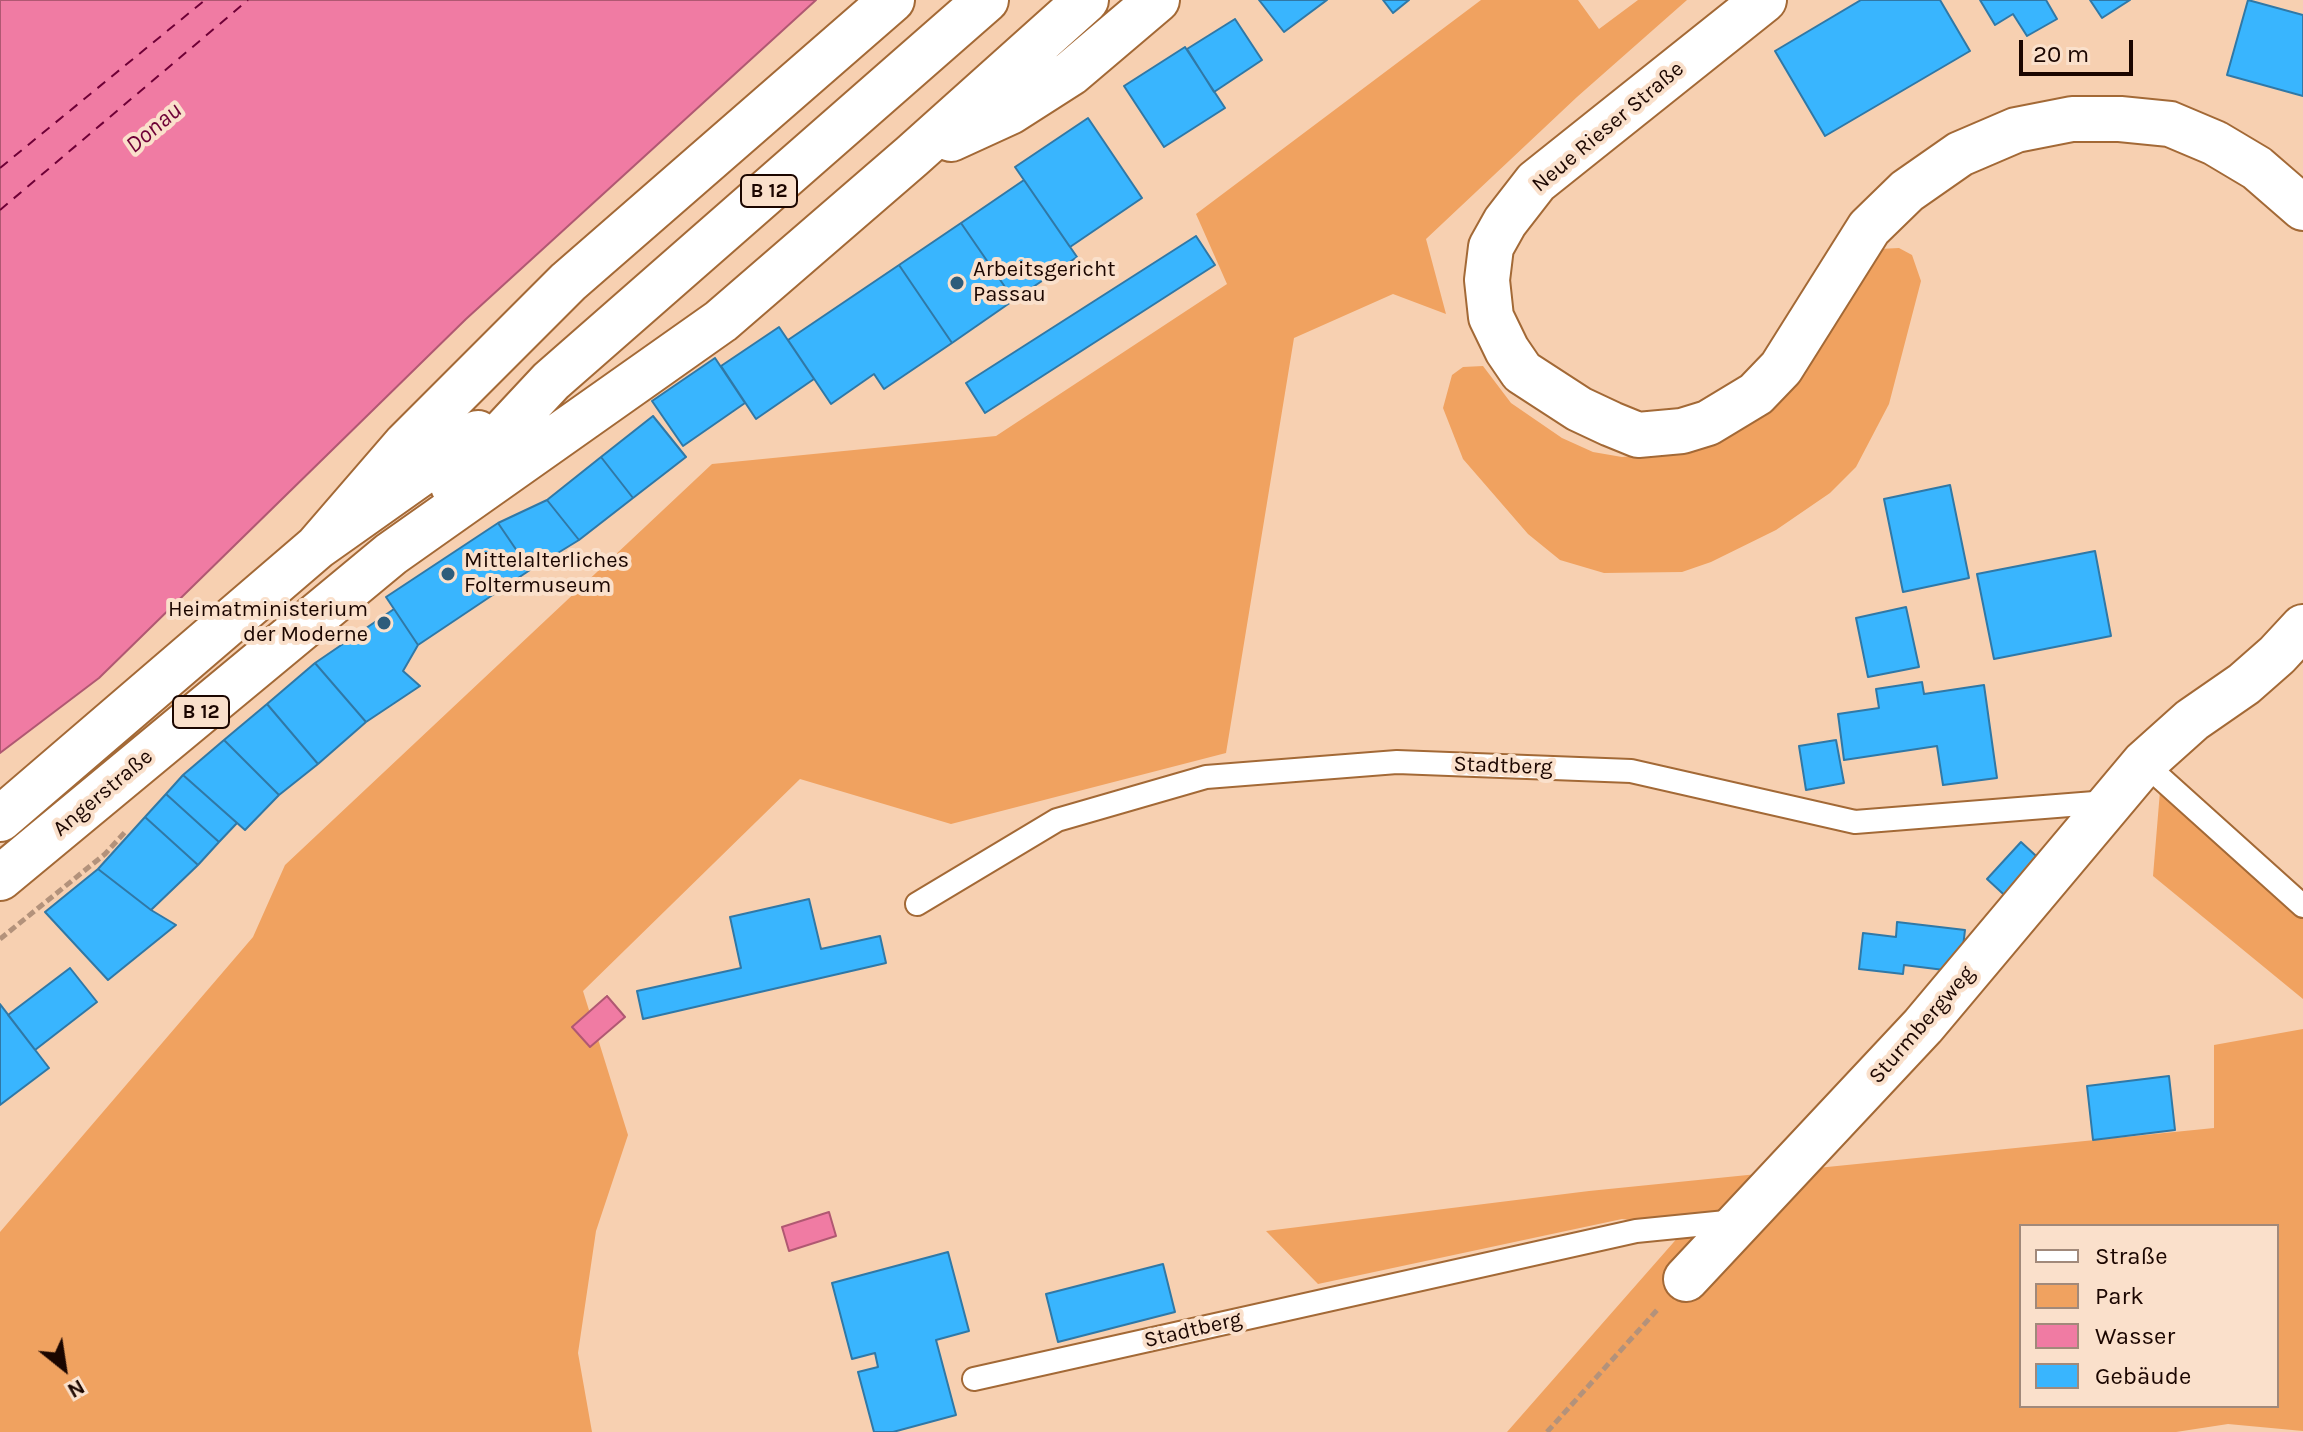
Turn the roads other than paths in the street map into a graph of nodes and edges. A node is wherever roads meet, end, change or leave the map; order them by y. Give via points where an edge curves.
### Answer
1 (892, 0) edge
2 (986, 0) edge
3 (1086, 0) edge
4 (1157, 0) edge
5 (1764, 0) edge
6 (912, 156) junction
7 (2303, 208) edge
8 (551, 381) junction
9 (317, 547) junction
10 (391, 554) junction
11 (2303, 627) edge
12 (2144, 763) junction
13 (2112, 802) junction
14 (0, 819) edge
15 (0, 878) edge
16 (917, 904) dead end
17 (2303, 906) edge
18 (1742, 1220) junction
19 (1686, 1279) road end
20 (974, 1379) dead end

1 - 9 main road via 568,282 406,444
2 - 8 main road, B 12
3 - 6 main road
4 - 6 main road via 1059,81 1010,112
5 - 7 main road, Neue Rieser Straße via 1536,182 1491,247 1491,317 1522,372 1579,409 1638,435 1708,423 1756,394 1781,368 1869,228 1907,191 1960,154 2016,130 2072,119 2170,124 2257,168
6 - 10 main road via 721,321
8 - 9 main road, B 12
8 - 10 main road, B 12
9 - 14 main road, B 12
10 - 15 main road, Angerstraße / B 12
11 - 12 main road, Sturmbergweg via 2255,675
12 - 13 main road, Sturmbergweg
12 - 17 lane
13 - 16 lane, Stadtberg via 1855,822 1631,771 1397,762 1206,777 1057,820
13 - 18 main road, Sturmbergweg via 1923,1026
18 - 19 main road, Sturmbergweg
18 - 20 lane, Stadtberg via 1636,1231

